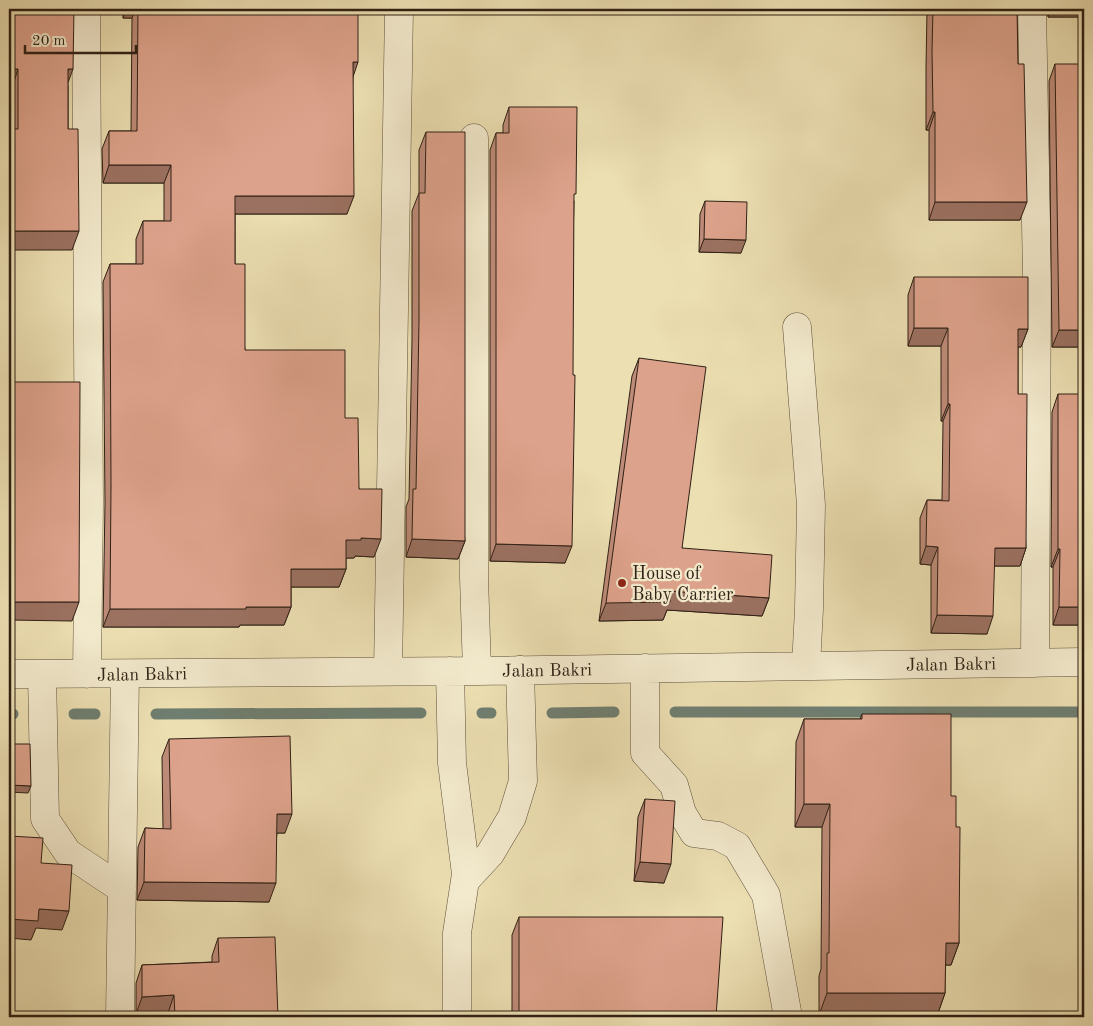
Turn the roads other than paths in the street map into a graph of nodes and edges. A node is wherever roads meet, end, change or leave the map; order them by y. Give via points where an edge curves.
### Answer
1 (86, 9) edge
2 (399, 9) edge
3 (1032, 9) edge
4 (474, 138) dead end
5 (796, 328) dead end
6 (1084, 662) edge
7 (1035, 663) junction
8 (806, 666) junction
9 (645, 668) junction
10 (520, 670) junction
11 (388, 671) junction
12 (450, 671) junction
13 (477, 671) junction
14 (9, 674) edge
15 (42, 674) junction
16 (87, 674) junction
17 (125, 674) junction
18 (465, 881) junction
19 (122, 889) junction
20 (120, 1017) edge
21 (457, 1017) edge
22 (788, 1017) edge

1 - 16 street
2 - 11 street
3 - 7 street via 1037,276
4 - 13 street
5 - 8 street via 811,505
6 - 7 street, Jalan Bakri
7 - 8 street, Jalan Bakri
8 - 9 street, Jalan Bakri
9 - 10 street, Jalan Bakri
9 - 22 street via 645,753 674,785 682,813 694,833 718,836 737,846 766,895
10 - 13 street, Jalan Bakri
10 - 18 street via 523,781 512,817 490,854
11 - 12 street, Jalan Bakri
11 - 17 street, Jalan Bakri
12 - 13 street, Jalan Bakri
12 - 18 street via 452,764
14 - 15 street, Jalan Bakri
15 - 16 street, Jalan Bakri
15 - 19 street via 46,818 68,852
16 - 17 street, Jalan Bakri
17 - 19 street
18 - 21 street via 457,933
19 - 20 street

